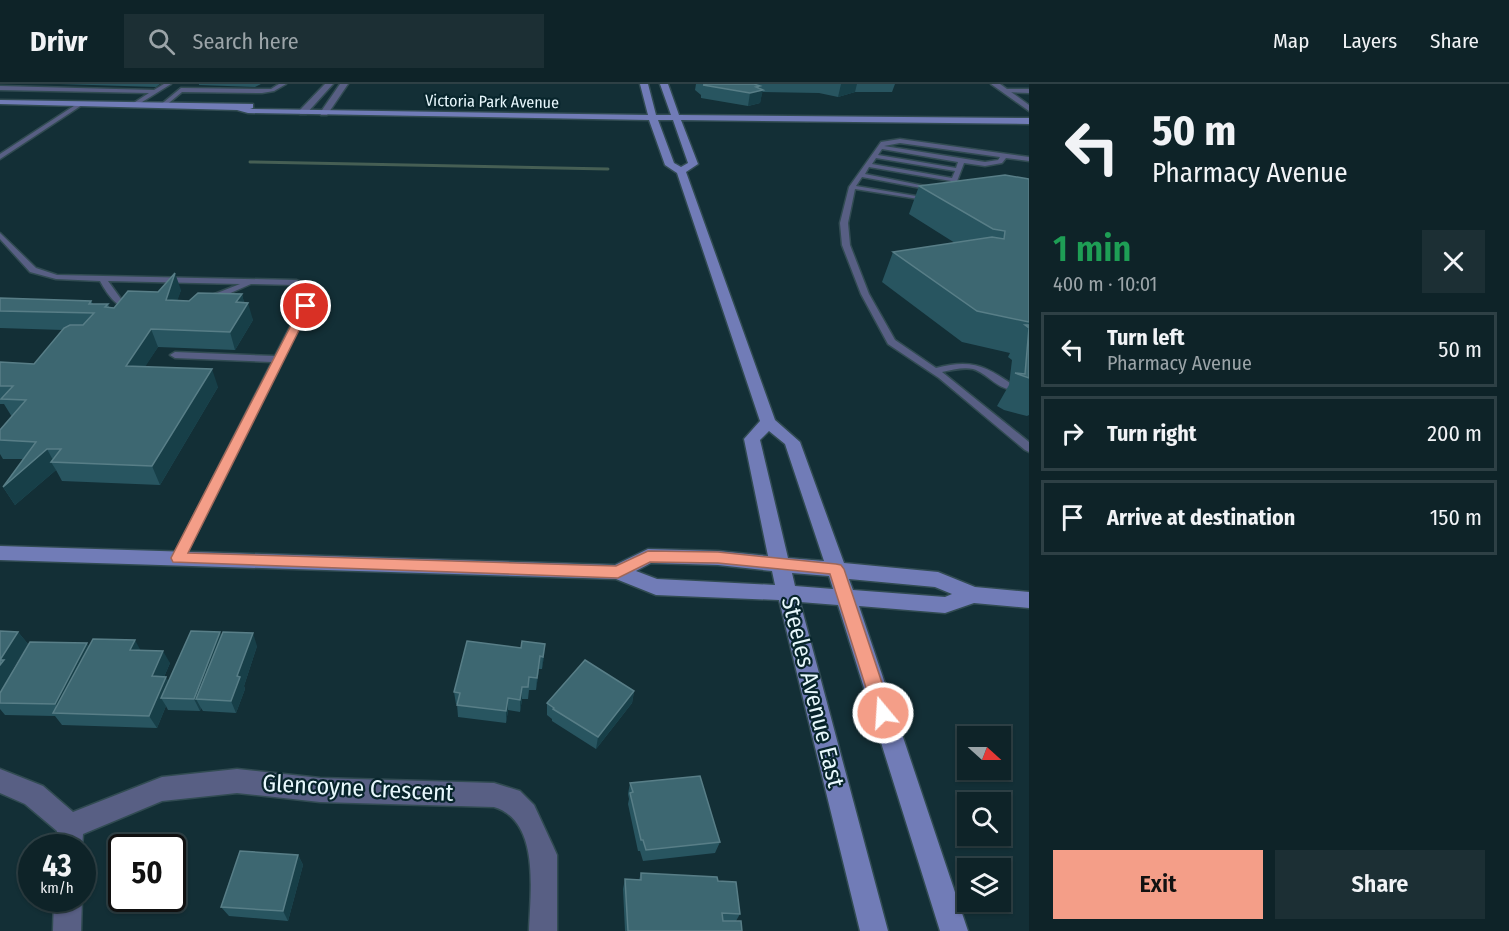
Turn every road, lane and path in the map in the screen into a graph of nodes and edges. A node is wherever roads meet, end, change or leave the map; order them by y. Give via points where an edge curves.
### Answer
1 (168, 84) edge
2 (283, 84) edge
3 (329, 84) edge
4 (344, 84) edge
5 (644, 84) edge
6 (664, 84) edge
7 (995, 84) edge
8 (0, 88) edge
9 (1005, 91) junction
10 (1029, 91) edge
11 (154, 92) junction
12 (0, 102) edge
13 (80, 104) junction
14 (134, 105) junction
15 (162, 106) junction
16 (306, 109) junction
17 (1029, 109) edge
18 (327, 110) junction
19 (652, 115) junction
20 (676, 115) junction
21 (1029, 122) edge
22 (880, 147) junction
23 (875, 156) junction
24 (1004, 156) junction
25 (0, 157) edge
26 (1029, 159) edge
27 (962, 161) junction
28 (868, 165) junction
29 (958, 170) junction
30 (681, 171) junction
31 (861, 175) junction
32 (954, 180) junction
33 (852, 188) junction
34 (950, 191) junction
35 (0, 235) edge
36 (103, 278) junction
37 (253, 282) junction
38 (204, 301) edge
39 (146, 306) edge
40 (175, 355) dead end
41 (279, 359) junction
42 (934, 371) junction
43 (1009, 387) dead end
44 (768, 422) junction
45 (1029, 448) edge
46 (0, 553) edge
47 (178, 558) junction
48 (780, 564) junction
49 (836, 569) junction
50 (618, 572) junction
51 (788, 593) junction
52 (973, 595) junction
53 (845, 598) junction
54 (1029, 600) edge
55 (0, 781) edge
56 (67, 834) edge
57 (76, 834) edge
58 (862, 885) junction
59 (68, 912) edge
60 (67, 931) edge
61 (543, 931) edge
62 (874, 931) edge
63 (879, 931) edge
64 (954, 931) edge

1 - 11 lane
2 - 15 lane via 262,92 181,90
3 - 16 street
4 - 18 street
5 - 19 main road
6 - 20 main road
7 - 9 street
8 - 11 lane
9 - 10 lane
9 - 17 street
11 - 14 lane
12 - 13 main road, Victoria Park Avenue
13 - 14 main road, Victoria Park Avenue
13 - 25 lane
14 - 15 main road, Victoria Park Avenue
15 - 16 main road, Victoria Park Avenue via 248,111
16 - 18 main road, Victoria Park Avenue
18 - 19 main road, Victoria Park Avenue
19 - 20 main road, Victoria Park Avenue
19 - 30 main road via 670,165
20 - 21 main road, Victoria Park Avenue
20 - 30 main road via 693,164
22 - 23 lane
22 - 24 lane via 900,141
22 - 27 lane
23 - 28 lane
23 - 29 lane
24 - 26 lane
24 - 27 lane via 1000,162 986,164
27 - 29 lane
28 - 31 lane
28 - 32 lane
29 - 32 lane
30 - 44 main road
31 - 33 lane
31 - 34 lane
32 - 34 lane
33 - 34 lane via 930,200 947,198
33 - 42 lane via 844,223 846,244 865,294 891,342
35 - 36 lane via 33,270 56,277
36 - 37 lane
36 - 39 lane via 114,299 122,305
37 - 38 lane
37 - 41 lane via 296,283 314,289
40 - 41 lane
41 - 47 lane
42 - 43 lane via 958,364 984,368
42 - 45 lane
44 - 48 main road, Steeles Avenue East via 752,439
44 - 49 main road via 792,442
46 - 47 main road
47 - 50 main road
48 - 49 main road
48 - 50 main road via 648,556
48 - 51 main road, Steeles Avenue East
49 - 52 main road via 938,580
49 - 53 main road
50 - 51 main road via 656,587
51 - 53 main road
51 - 58 main road, Steeles Avenue East
52 - 53 main road via 945,605
52 - 54 main road
53 - 64 main road
55 - 56 street via 34,795
57 - 61 street, Glencoyne Crescent via 162,789 237,781 320,790 494,795 512,800 525,814 544,855
58 - 62 main road, Steeles Avenue East
58 - 63 lane
59 - 60 street

